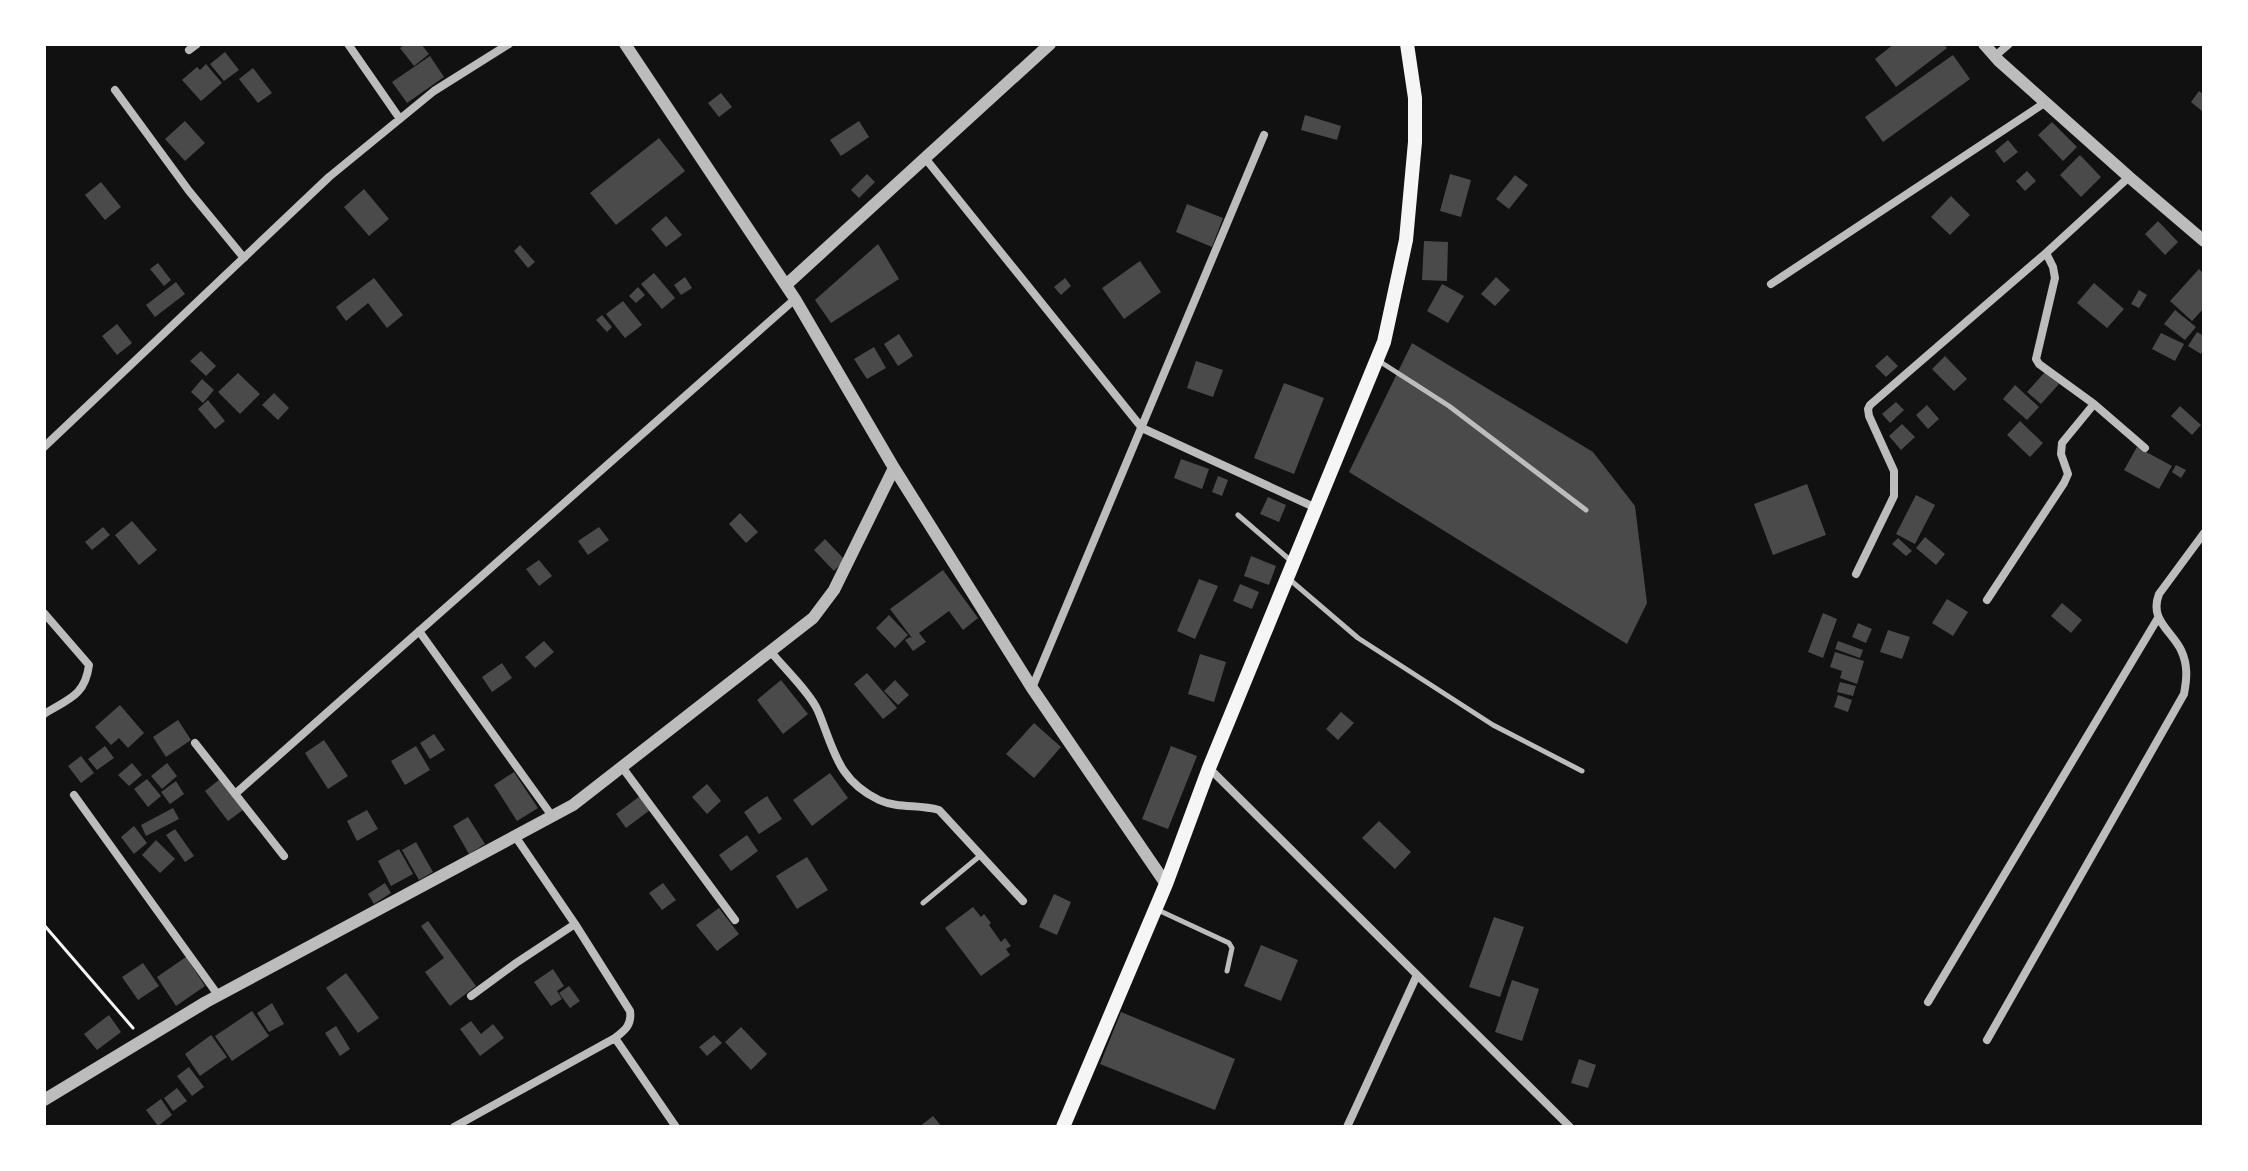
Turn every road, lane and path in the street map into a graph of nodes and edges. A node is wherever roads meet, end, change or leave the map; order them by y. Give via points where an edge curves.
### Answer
1 (348, 44) edge
2 (509, 44) edge
3 (625, 44) edge
4 (1050, 44) edge
5 (1407, 44) edge
6 (1984, 44) edge
7 (2009, 44) edge
8 (1995, 56) junction
9 (115, 90) dead end
10 (2046, 102) junction
11 (400, 119) junction
12 (1264, 135) dead end
13 (925, 158) junction
14 (2129, 177) junction
15 (2204, 241) edge
16 (2046, 253) junction
17 (244, 258) junction
18 (1771, 284) dead end
19 (786, 285) junction
20 (795, 299) junction
21 (1377, 359) junction
22 (2094, 404) junction
23 (1142, 428) junction
24 (44, 447) edge
25 (2145, 448) dead end
26 (894, 468) junction
27 (1317, 508) junction
28 (1586, 510) dead end
29 (1238, 515) dead end
30 (2204, 533) edge
31 (1294, 563) junction
32 (1856, 574) dead end
33 (1288, 578) junction
34 (1987, 600) dead end
35 (44, 613) edge
36 (2158, 618) junction
37 (419, 631) junction
38 (771, 652) junction
39 (1032, 688) junction
40 (44, 714) edge
41 (195, 743) dead end
42 (622, 767) junction
43 (1209, 768) junction
44 (1582, 771) dead end
45 (235, 794) junction
46 (74, 795) dead end
47 (552, 816) junction
48 (515, 836) junction
49 (981, 855) junction
50 (284, 856) dead end
51 (1166, 884) junction
52 (1023, 901) dead end
53 (923, 903) dead end
54 (1156, 909) junction
55 (735, 920) dead end
56 (575, 924) junction
57 (44, 925) edge
58 (1227, 971) dead end
59 (1417, 975) junction
60 (218, 995) junction
61 (471, 996) dead end
62 (1928, 1002) dead end
63 (615, 1038) junction
64 (1987, 1040) dead end
65 (144, 1041) junction
66 (44, 1100) edge
67 (454, 1127) edge
68 (676, 1127) edge
69 (1063, 1127) edge
70 (1347, 1127) edge
71 (1570, 1127) edge

1 - 11 street
2 - 11 street
3 - 19 street
4 - 13 street
5 - 21 main road via 1415,142 1406,240
6 - 8 street
7 - 8 street
8 - 10 street
9 - 17 street
10 - 14 street
10 - 18 street
11 - 17 street
12 - 23 street
13 - 19 street
13 - 23 street
14 - 15 street
14 - 16 street
16 - 22 street via 2055,278 2036,359
16 - 32 street via 1870,405 1869,416 1894,471 1894,496
17 - 24 street
19 - 20 street
20 - 26 street
20 - 37 street
21 - 27 main road
21 - 28 lane via 1449,406
22 - 25 street
22 - 34 street via 2062,443 2068,474 2064,483
23 - 27 street
23 - 39 street
26 - 38 street via 834,590 813,618
26 - 39 street
27 - 31 main road
29 - 31 lane
30 - 36 street via 2159,594
31 - 33 main road
33 - 43 main road
33 - 44 lane via 1358,638 1493,725
35 - 40 street via 89,665 81,691
36 - 62 street
36 - 64 street via 2181,650 2188,674 2184,694
37 - 45 street
37 - 47 street
38 - 42 street
38 - 49 street via 818,711 849,779 897,807 939,810
39 - 51 street
41 - 45 street
42 - 47 street
42 - 55 street
43 - 51 main road
43 - 59 street
45 - 50 street
46 - 60 street
47 - 48 street
48 - 56 street
48 - 60 street
49 - 52 street
49 - 53 lane
51 - 54 main road
54 - 58 lane via 1229,943
54 - 69 main road
56 - 61 street
56 - 63 street via 630,1011 628,1027
57 - 65 path
59 - 70 street
59 - 71 street
60 - 65 street
63 - 67 street
63 - 68 street
65 - 66 street

